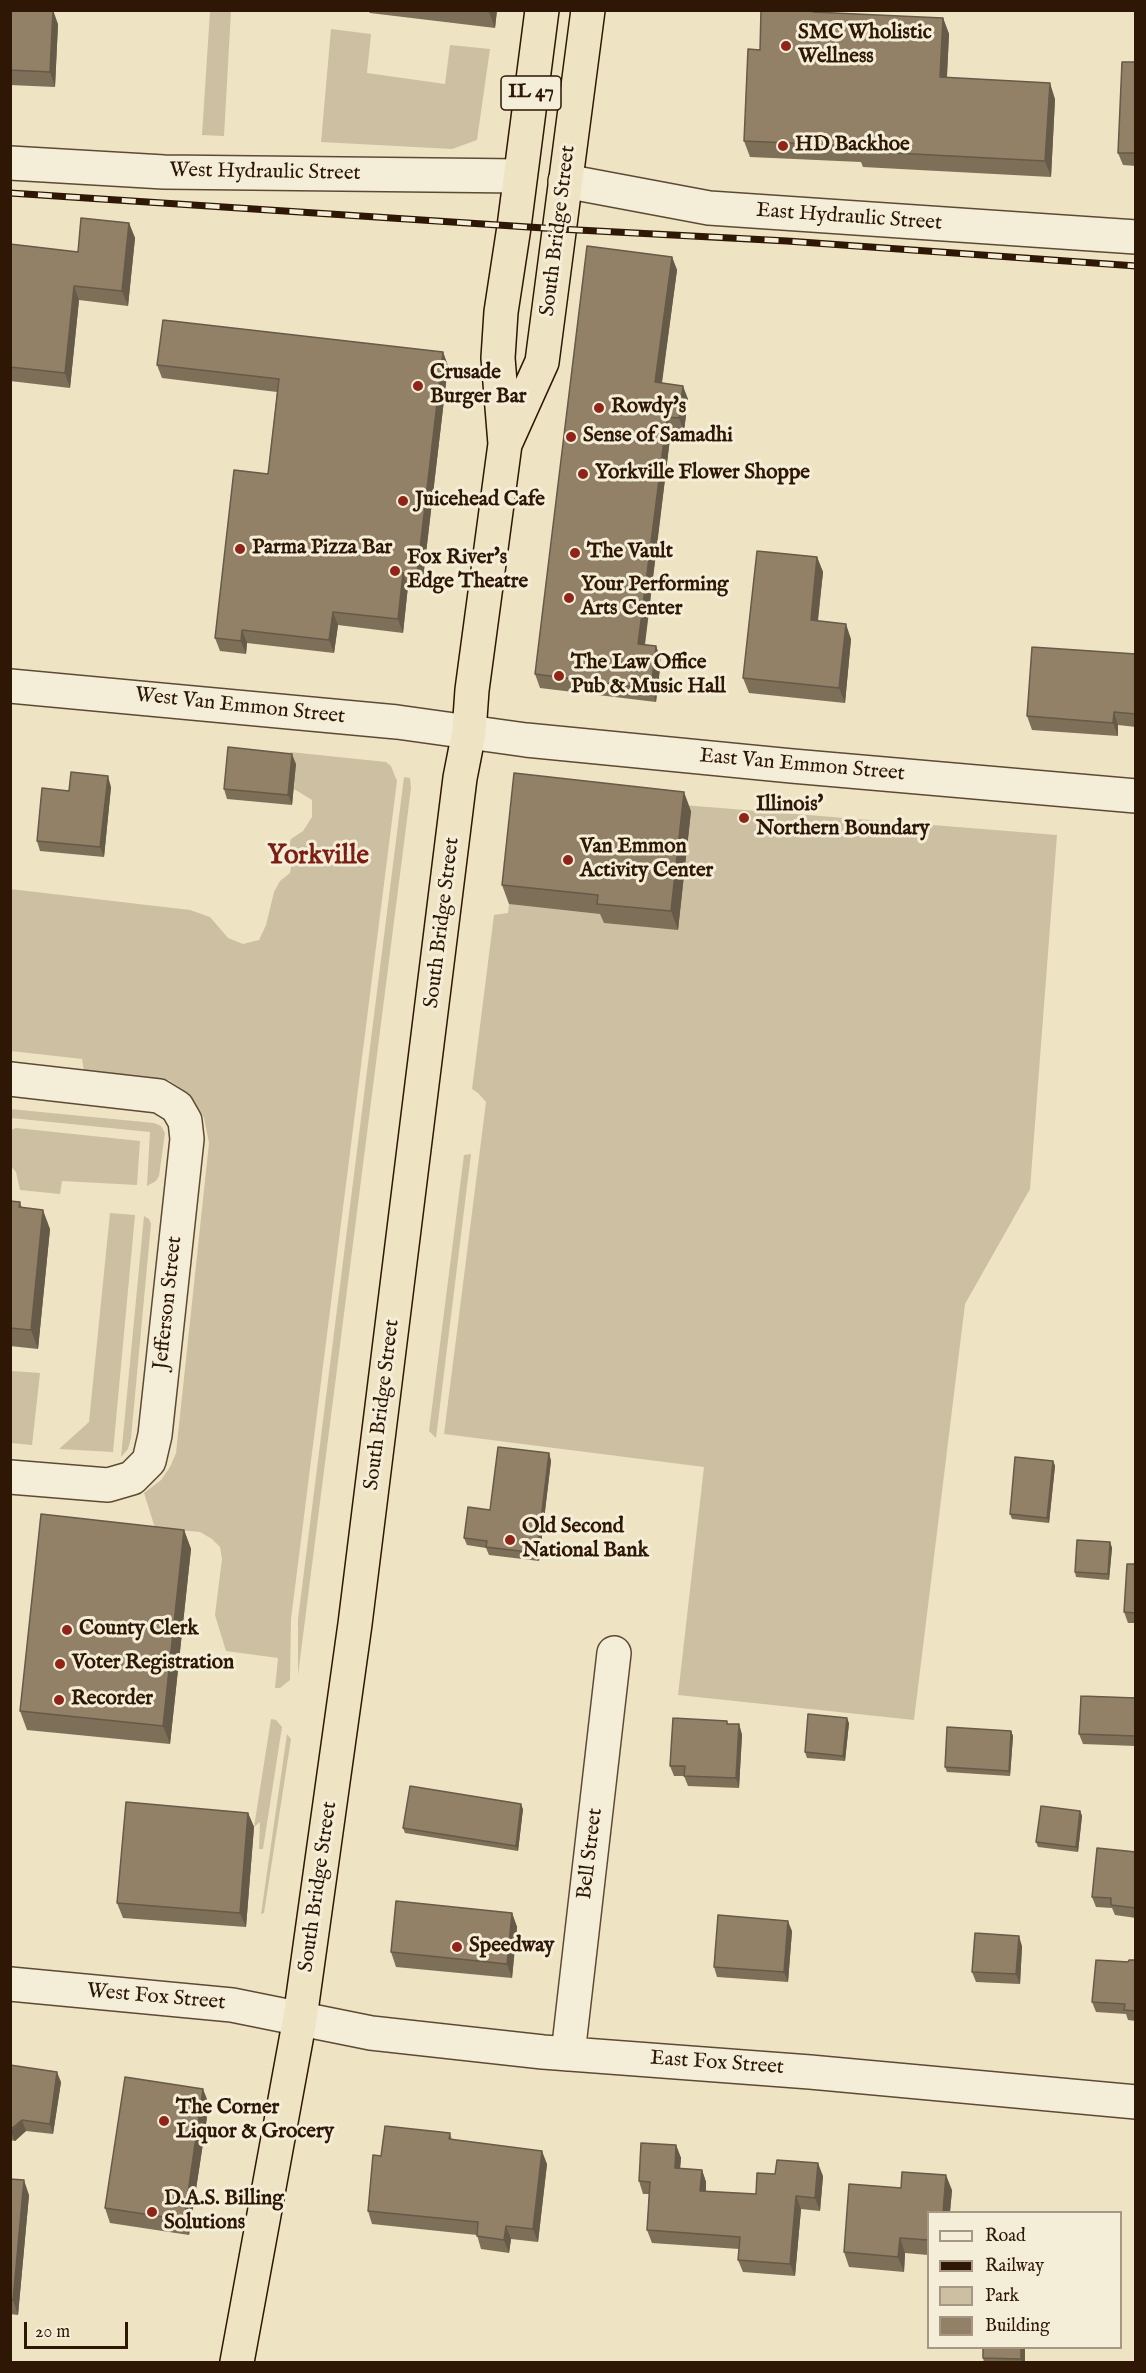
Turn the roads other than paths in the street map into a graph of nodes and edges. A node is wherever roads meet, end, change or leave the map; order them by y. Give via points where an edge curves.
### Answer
1 (542, 10) edge
2 (588, 10) edge
3 (10, 163) edge
4 (520, 176) junction
5 (565, 182) junction
6 (1136, 237) edge
7 (505, 444) junction
8 (10, 686) edge
9 (469, 732) junction
10 (1136, 796) edge
11 (10, 1079) edge
12 (10, 1477) edge
13 (614, 1653) dead end
14 (10, 1984) edge
15 (300, 2018) junction
16 (568, 2054) junction
17 (1136, 2102) edge
18 (237, 2362) edge

1 - 4 highway, South Bridge Street / IL 47
2 - 5 highway, South Bridge Street
3 - 4 street, West Hydraulic Street via 164,172
4 - 7 highway, South Bridge Street / IL 47 via 498,358
5 - 6 street, East Hydraulic Street via 709,208
5 - 7 highway, South Bridge Street via 542,362
7 - 9 highway, South Bridge Street
8 - 9 street, West Van Emmon Street
9 - 10 street, East Van Emmon Street
9 - 15 highway, South Bridge Street via 355,1624
11 - 12 street, Jefferson Street via 159,1096 177,1107 185,1121 187,1139 155,1435 148,1461 132,1479 108,1485
13 - 16 street, Bell Street
14 - 15 street, West Fox Street via 232,2005
15 - 16 street, East Fox Street via 371,2033
15 - 18 highway, South Bridge Street
16 - 17 street, East Fox Street

